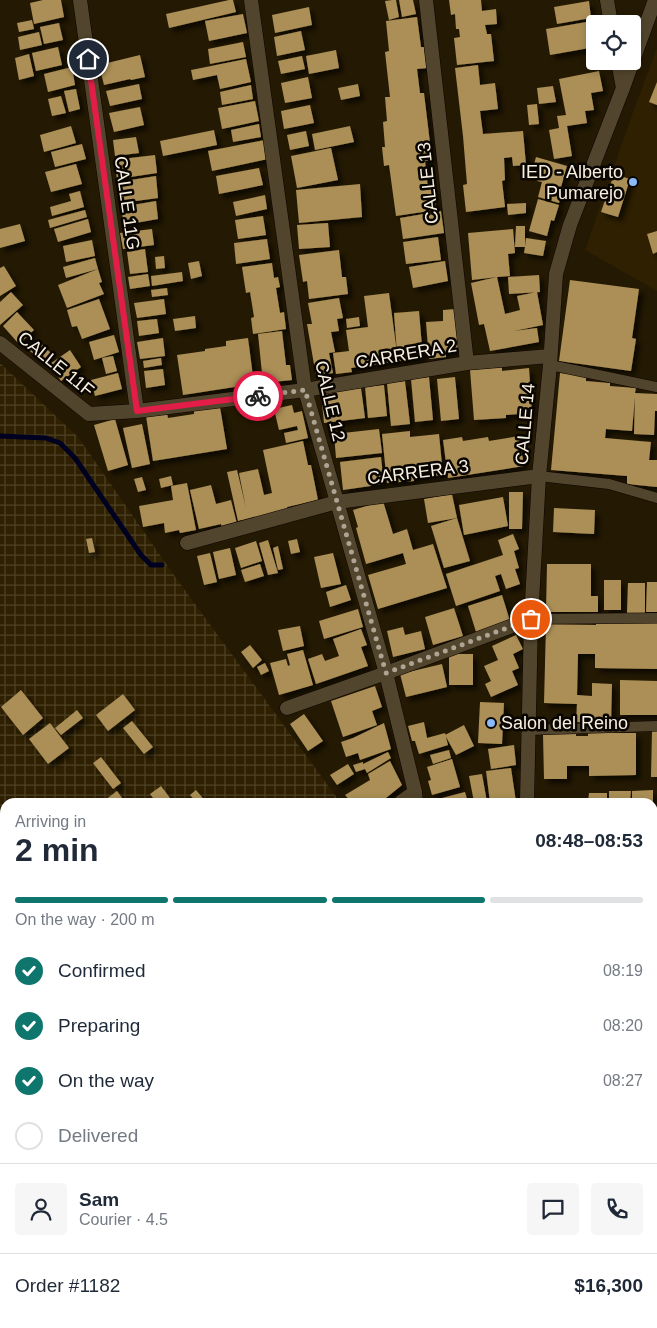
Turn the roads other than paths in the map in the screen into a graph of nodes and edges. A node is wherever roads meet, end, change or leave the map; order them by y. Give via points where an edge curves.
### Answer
1 (80, 0) edge
2 (251, 0) edge
3 (426, 0) edge
4 (607, 0) edge
5 (655, 0) edge
6 (610, 15) edge
7 (620, 70) edge
8 (623, 88) junction
9 (0, 343) edge
10 (550, 360) junction
11 (467, 363) junction
12 (657, 387) edge
13 (305, 390) junction
14 (137, 411) junction
15 (89, 414) joint
16 (539, 476) junction
17 (657, 498) edge
18 (337, 502) junction
19 (187, 543) dead end
20 (657, 618) edge
21 (531, 619) junction
22 (386, 673) junction
23 (287, 708) dead end
24 (657, 726) edge
25 (528, 730) junction
26 (415, 797) edge
27 (527, 798) edge

1 - 14 street, CALLE 11G
2 - 13 street, CALLE 12
3 - 11 street, CALLE 13
4 - 6 street
5 - 8 street, CALLE 14
7 - 8 street
8 - 10 street, CALLE 14 via 570,225 556,274
9 - 15 street, CALLE 11F
10 - 11 street, CARRERA 2
10 - 12 lane, CARRERA 2
10 - 16 street, CALLE 14
11 - 13 street, CARRERA 2
13 - 14 street, CARRERA 2
13 - 18 street, CALLE 12
14 - 15 street, CARRERA 2
16 - 17 lane, CARRERA 3 via 609,484
16 - 18 street, CARRERA 3
16 - 21 street, CALLE 14
18 - 19 street, CARRERA 3
18 - 22 street, CALLE 12
20 - 21 lane
21 - 22 street
21 - 25 street, CALLE 14
22 - 23 street
22 - 26 street, CALLE 12
24 - 25 lane
25 - 27 street, CALLE 14

